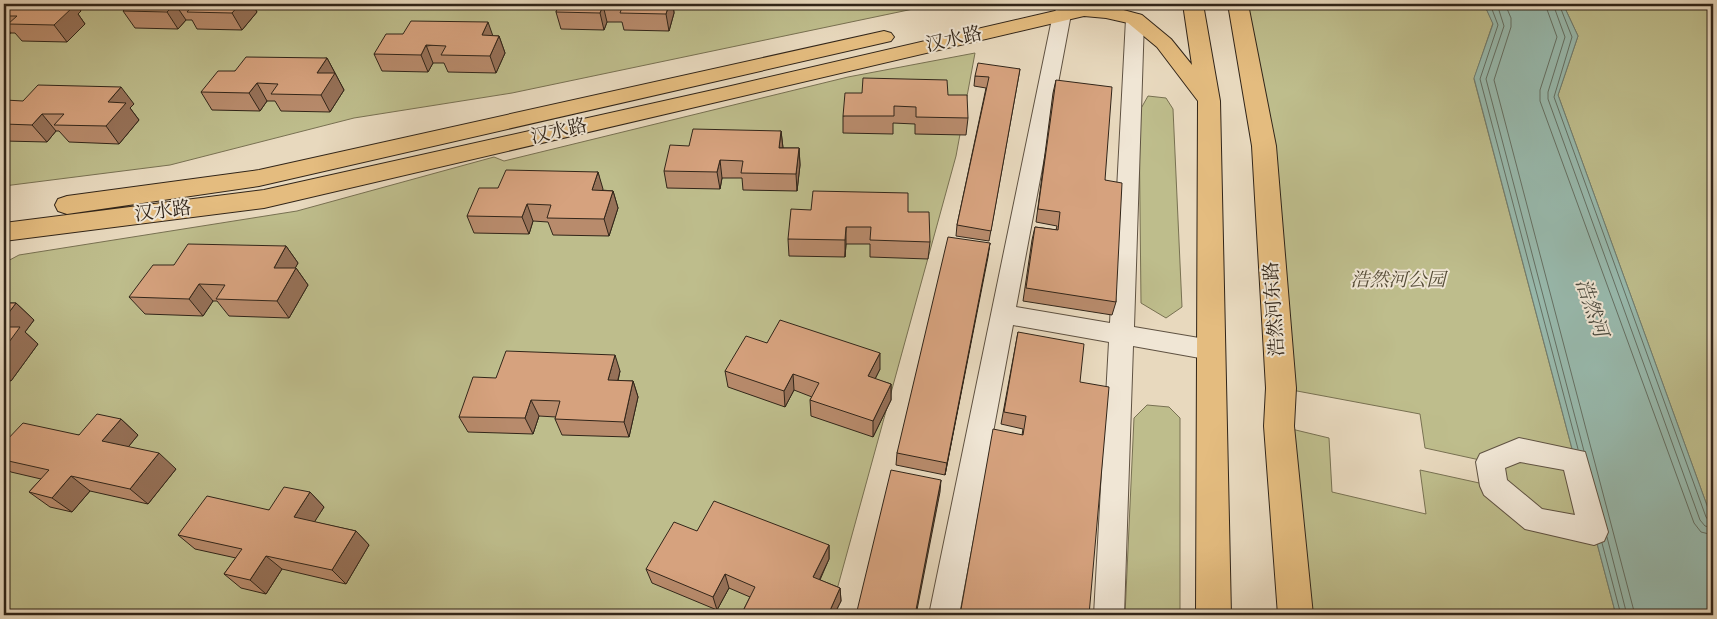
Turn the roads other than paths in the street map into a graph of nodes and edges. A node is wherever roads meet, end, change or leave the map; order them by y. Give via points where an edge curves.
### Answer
1 (1032, 4) edge
2 (1110, 4) edge
3 (1193, 4) edge
4 (1238, 4) edge
5 (1068, 12) junction
6 (1135, 19) junction
7 (1209, 100) junction
8 (4, 214) edge
9 (4, 232) edge
10 (1003, 314) junction
11 (1121, 334) junction
12 (1211, 350) junction
13 (944, 615) edge
14 (1109, 615) edge
15 (1214, 615) edge
16 (1296, 615) edge

1 - 8 main road, 汉水路 via 259,178
2 - 5 main road, 汉水路
3 - 7 main road
4 - 16 main road, 浩然河东路 via 1264,146 1281,388 1279,426
5 - 6 main road via 1106,12
5 - 9 main road, 汉水路 via 731,93 264,199
5 - 10 street
6 - 7 main road via 1164,43
6 - 11 street
7 - 12 main road
10 - 11 street
10 - 13 street
11 - 12 street
11 - 14 street
12 - 15 main road

